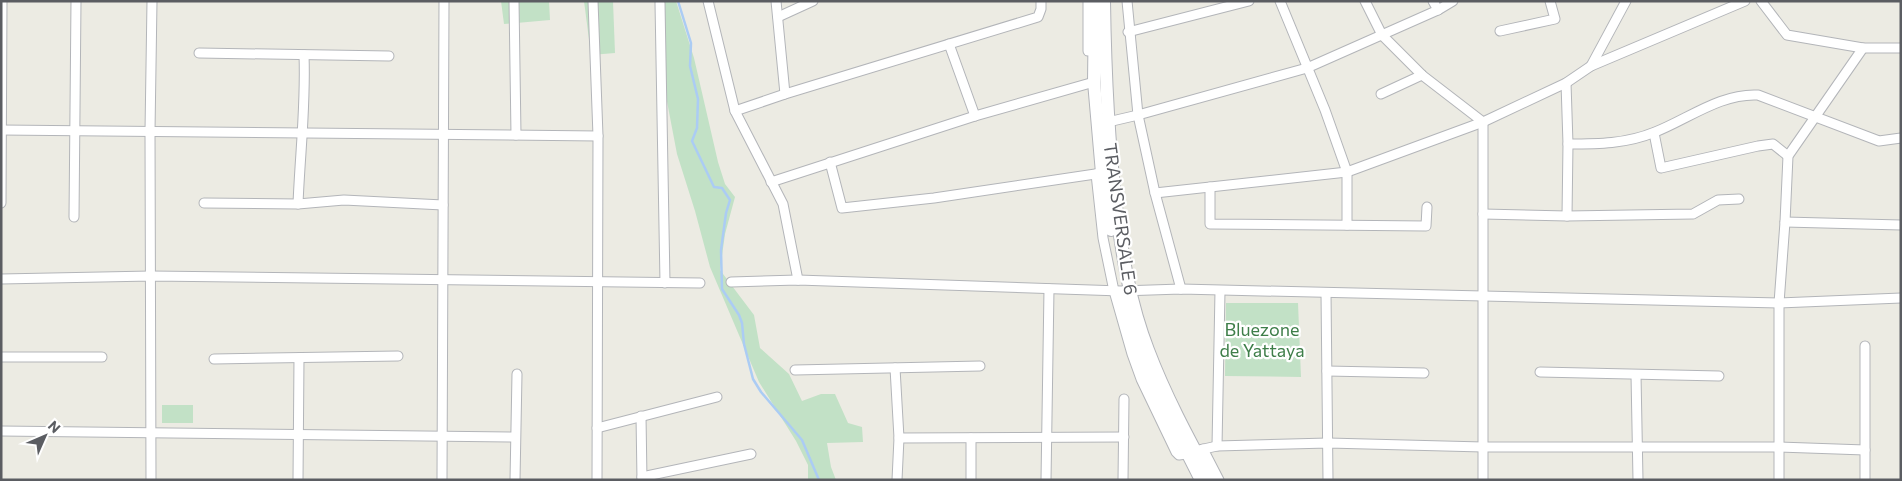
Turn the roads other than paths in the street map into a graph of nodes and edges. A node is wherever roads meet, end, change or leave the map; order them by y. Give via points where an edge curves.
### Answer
1 (2, 1) edge
2 (76, 1) edge
3 (152, 1) edge
4 (444, 1) edge
5 (514, 1) edge
6 (593, 1) edge
7 (708, 1) edge
8 (776, 1) edge
9 (812, 1) edge
10 (1041, 1) edge
11 (1088, 1) edge
12 (1095, 1) edge
13 (1104, 1) edge
14 (1127, 1) edge
15 (1249, 1) edge
16 (1280, 1) edge
17 (1365, 1) edge
18 (1432, 1) edge
19 (1454, 1) edge
20 (1550, 1) edge
21 (1626, 1) edge
22 (1745, 1) edge
23 (1761, 1) edge
24 (660, 3) dead end
25 (1438, 10) junction
26 (778, 17) junction
27 (1500, 31) dead end
28 (1128, 32) junction
29 (1382, 35) junction
30 (949, 44) junction
31 (1863, 48) junction
32 (1901, 48) edge
33 (199, 53) dead end
34 (304, 55) junction
35 (389, 56) dead end
36 (2, 57) edge
37 (1591, 66) junction
38 (1307, 68) junction
39 (1422, 75) junction
40 (1091, 83) junction
41 (1566, 83) junction
42 (785, 94) junction
43 (1381, 94) dead end
44 (735, 111) junction
45 (1138, 115) junction
46 (975, 116) junction
47 (1816, 117) junction
48 (1108, 122) junction
49 (1483, 122) junction
50 (1, 130) edge
51 (74, 131) junction
52 (150, 131) junction
53 (301, 133) junction
54 (1654, 133) junction
55 (444, 134) junction
56 (516, 135) junction
57 (598, 136) junction
58 (1901, 138) edge
59 (1568, 144) junction
60 (1788, 156) junction
61 (830, 162) junction
62 (1348, 172) junction
63 (1099, 174) junction
64 (771, 182) junction
65 (1210, 187) junction
66 (1155, 193) junction
67 (1739, 199) dead end
68 (1, 203) edge
69 (204, 203) dead end
70 (298, 204) junction
71 (444, 205) junction
72 (1427, 208) dead end
73 (1483, 214) junction
74 (1567, 216) junction
75 (74, 217) dead end
76 (1786, 222) junction
77 (1347, 225) junction
78 (1901, 225) edge
79 (151, 276) junction
80 (1, 279) edge
81 (443, 280) junction
82 (798, 280) junction
83 (599, 282) junction
84 (666, 282) junction
85 (731, 282) dead end
86 (700, 283) dead end
87 (1049, 289) junction
88 (1181, 289) junction
89 (1122, 291) junction
90 (1220, 291) junction
91 (1326, 293) junction
92 (1483, 297) junction
93 (1901, 298) edge
94 (1779, 303) junction
95 (1865, 346) dead end
96 (398, 356) dead end
97 (1, 357) edge
98 (102, 357) dead end
99 (298, 358) junction
100 (214, 359) dead end
101 (980, 366) dead end
102 (896, 368) junction
103 (795, 370) dead end
104 (1327, 371) junction
105 (1540, 372) dead end
106 (1424, 373) dead end
107 (517, 374) dead end
108 (1636, 375) junction
109 (1719, 376) dead end
110 (717, 397) dead end
111 (1124, 399) dead end
112 (641, 416) junction
113 (597, 428) junction
114 (1, 431) edge
115 (152, 434) junction
116 (298, 435) junction
117 (442, 436) junction
118 (515, 437) junction
119 (1124, 437) junction
120 (899, 438) junction
121 (971, 438) junction
122 (1047, 438) junction
123 (1328, 443) junction
124 (1217, 446) junction
125 (1483, 447) junction
126 (1638, 447) junction
127 (1779, 447) junction
128 (1865, 450) junction
129 (1195, 452) junction
130 (751, 454) dead end
131 (642, 479) edge
132 (151, 480) edge
133 (298, 480) edge
134 (442, 480) edge
135 (515, 480) edge
136 (597, 480) edge
137 (897, 480) edge
138 (970, 480) edge
139 (1046, 480) edge
140 (1123, 480) edge
141 (1201, 480) edge
142 (1211, 480) edge
143 (1219, 480) edge
144 (1328, 480) edge
145 (1483, 480) edge
146 (1638, 480) edge
147 (1779, 480) edge
148 (1865, 480) edge

1 - 36 street
2 - 51 street
3 - 52 street
4 - 55 street
5 - 56 street
6 - 57 street
7 - 44 street
8 - 26 street
9 - 26 street
10 - 30 street via 1038,17
11 - 40 street
12 - 40 main road, TRANSVERSALE 6
13 - 48 main road, TRANSVERSALE 6
14 - 28 street
15 - 28 street
16 - 38 street
17 - 29 street
18 - 25 street
19 - 25 street
20 - 27 street via 1555,19
21 - 37 street
22 - 37 street
23 - 31 street via 1787,35
24 - 84 street
25 - 29 street
26 - 42 street
28 - 45 street
29 - 38 street
29 - 39 street
30 - 42 street
30 - 46 street
31 - 32 street
31 - 47 street
33 - 34 street
34 - 35 street
34 - 53 street
36 - 50 street
37 - 41 street
38 - 45 street
38 - 62 street
39 - 43 street
39 - 49 street
40 - 46 street
40 - 63 main road, TRANSVERSALE 6
41 - 49 street
41 - 59 street
42 - 44 street
44 - 64 street
45 - 48 street
45 - 66 street
46 - 61 street
47 - 54 street via 1758,94 1745,94 1698,110
47 - 58 street via 1879,141
47 - 60 street
48 - 89 main road, TRANSVERSALE 6 via 1120,236
49 - 62 street
49 - 73 street
50 - 51 street
50 - 68 street
51 - 52 street
51 - 75 street
52 - 53 street
52 - 79 street
53 - 55 street
53 - 70 street
54 - 59 street via 1611,144
54 - 60 street via 1661,168 1774,144
55 - 56 street
55 - 71 street
56 - 57 street
57 - 83 street
59 - 74 street
60 - 76 street
61 - 63 street via 842,208
61 - 64 street
62 - 65 street
62 - 77 street
63 - 89 main road, TRANSVERSALE 6
64 - 82 street via 783,204
65 - 66 street
65 - 77 street via 1210,224
66 - 88 street
67 - 74 street via 1718,200 1693,214
69 - 70 street
70 - 71 street via 344,200
71 - 81 street
72 - 77 street via 1426,226
73 - 74 street
73 - 92 street
76 - 78 street
76 - 94 street
79 - 80 street
79 - 81 street
79 - 115 street
81 - 83 street
81 - 117 street
82 - 85 street
82 - 87 street
83 - 84 street
83 - 113 street
84 - 86 street
87 - 89 street
87 - 122 street
88 - 89 street
88 - 90 street
89 - 129 main road, TRANSVERSALE 6
89 - 129 main road, TRANSVERSALE 6 via 1145,377
90 - 91 street
90 - 124 street
91 - 92 street
91 - 104 street
92 - 94 street
92 - 125 street
93 - 94 street
94 - 127 street
95 - 128 street
96 - 99 street
97 - 98 street
99 - 100 street
99 - 116 street
101 - 102 street
102 - 103 street
102 - 120 street
104 - 106 street
104 - 123 street
105 - 108 street
107 - 118 street
108 - 109 street
108 - 126 street
110 - 112 street
111 - 119 street
112 - 113 street
112 - 131 street
113 - 136 street
114 - 115 street
115 - 116 street
115 - 132 street
116 - 117 street
116 - 133 street
117 - 118 street
117 - 134 street
118 - 135 street
119 - 122 street
119 - 140 street
120 - 121 street
120 - 137 street
121 - 122 street
121 - 138 street
122 - 139 street
123 - 124 street
123 - 125 street
123 - 144 street
124 - 129 street
125 - 126 street
125 - 145 street
126 - 127 street
126 - 146 street
127 - 128 street
127 - 147 street
128 - 148 street
129 - 141 main road, TRANSVERSALE 6
129 - 142 main road, TRANSVERSALE 6
129 - 143 street
130 - 131 street

